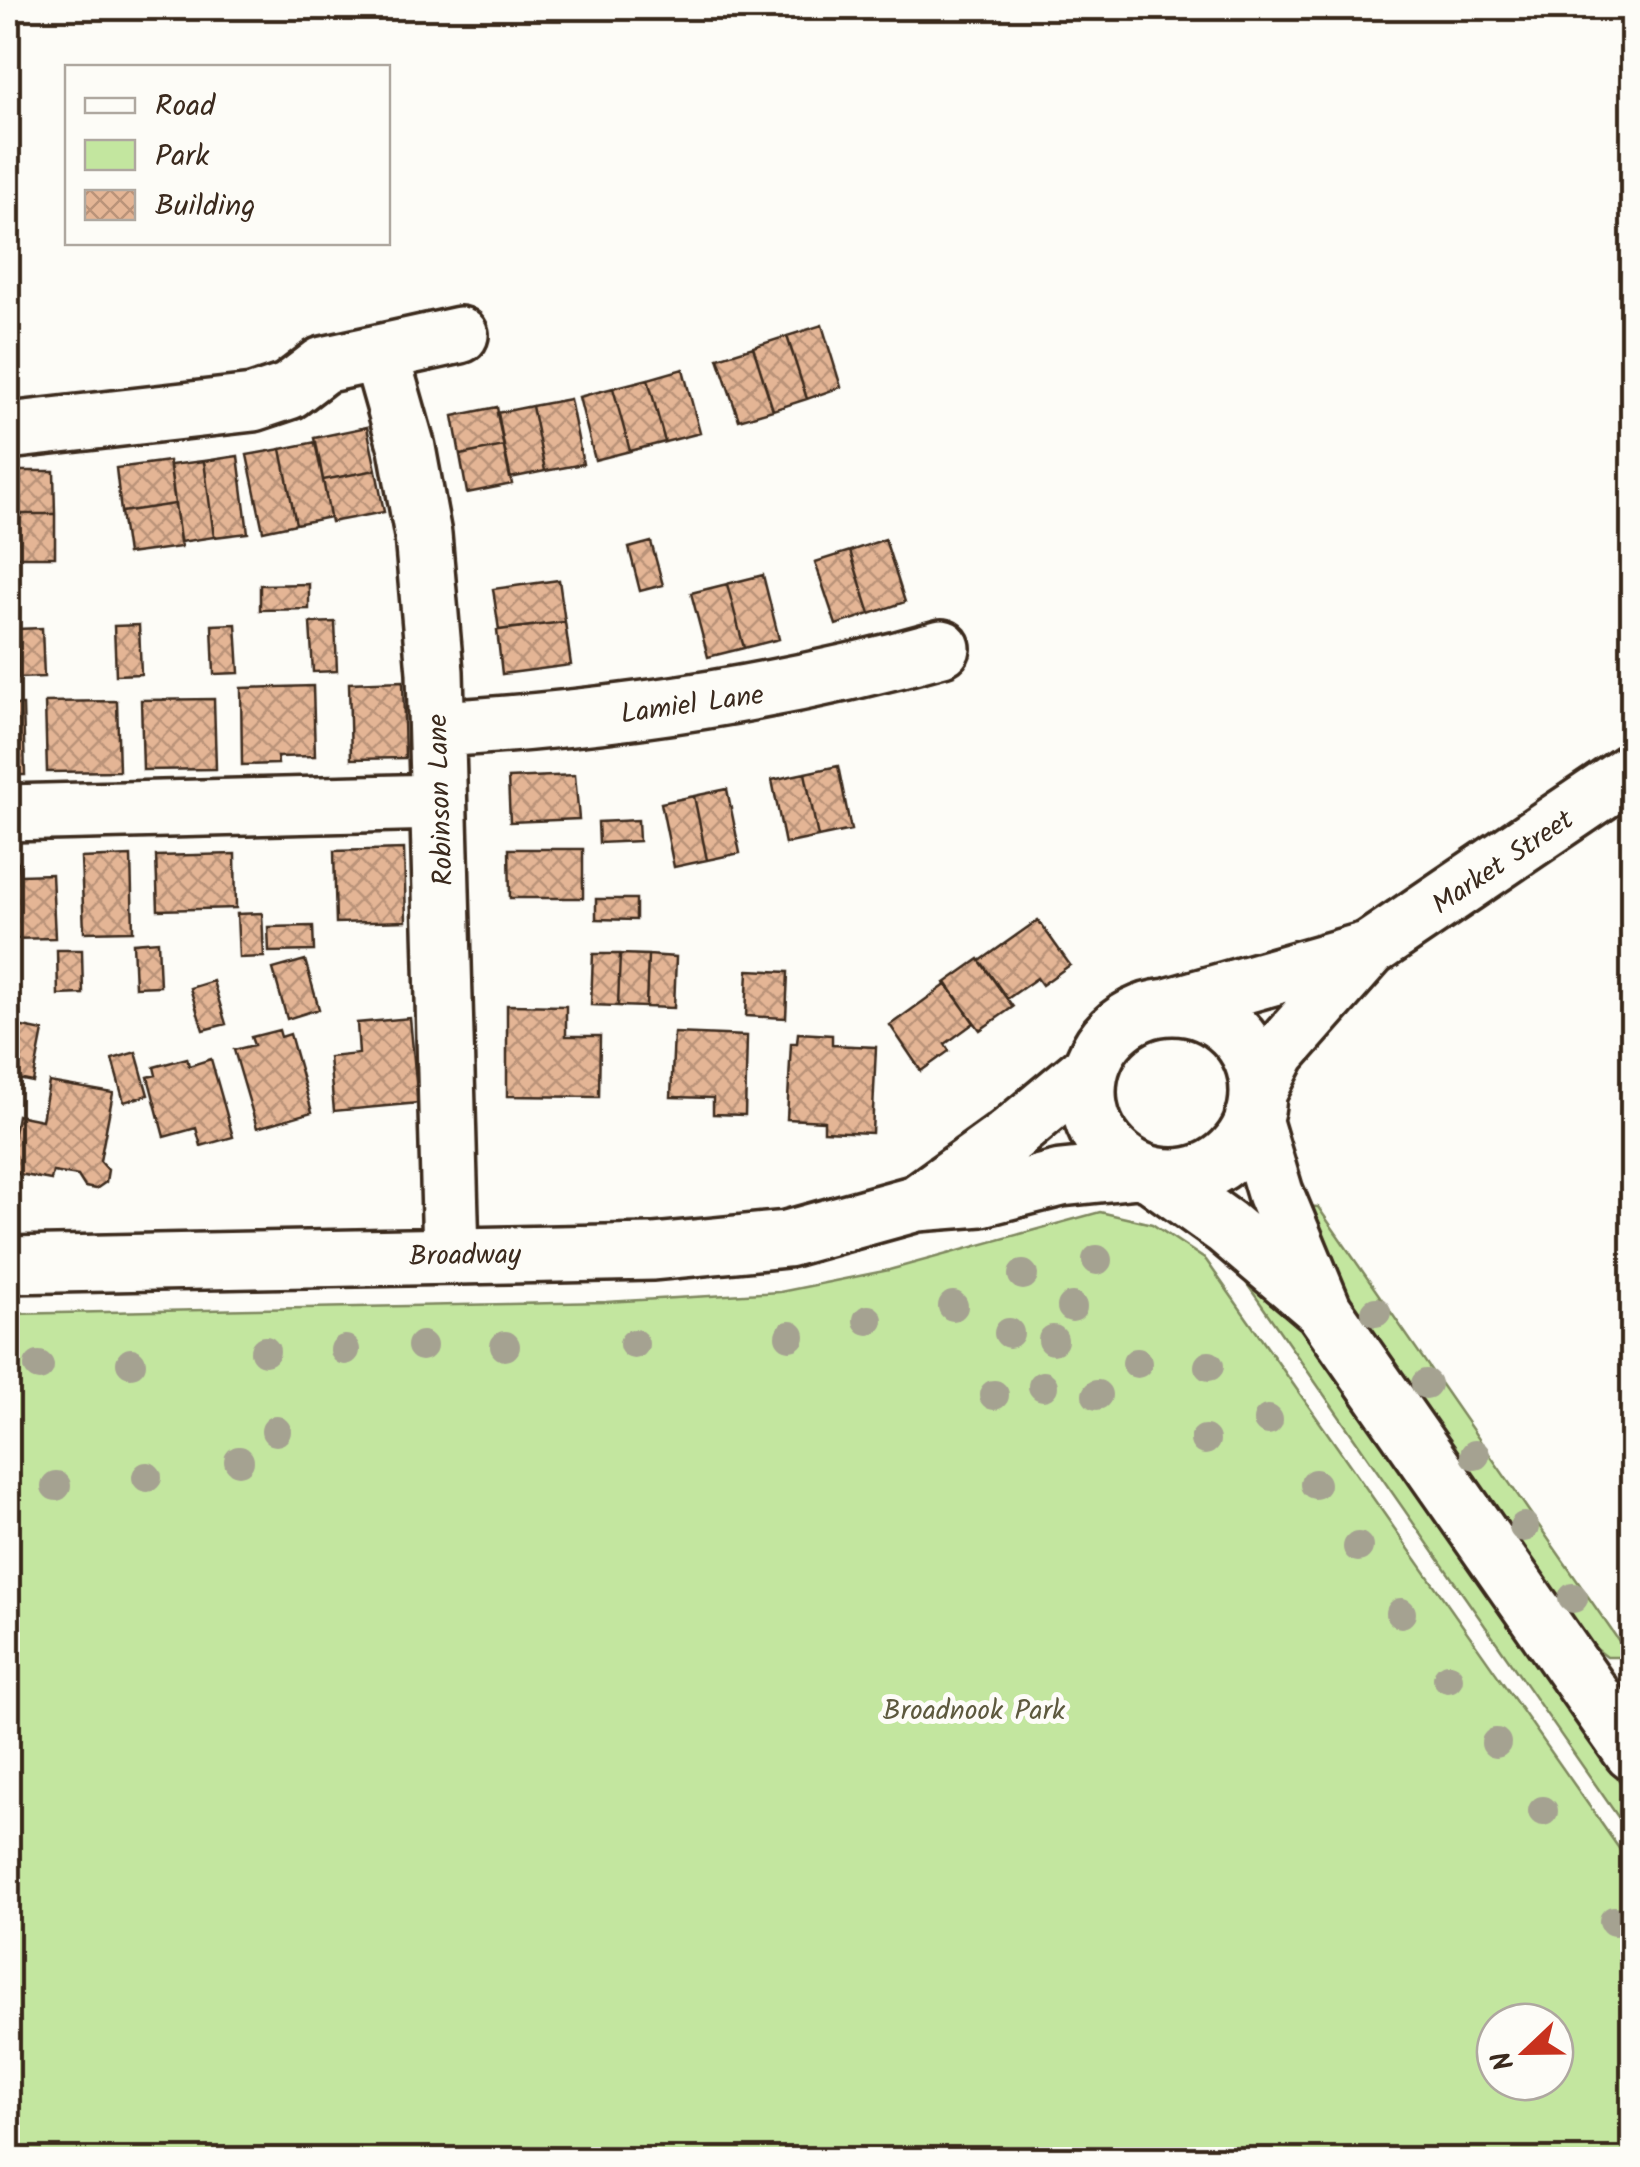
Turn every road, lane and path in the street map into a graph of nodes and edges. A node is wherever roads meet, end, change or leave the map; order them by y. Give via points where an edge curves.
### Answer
1 (460, 336) dead end
2 (380, 353) junction
3 (8, 431) edge
4 (942, 648) dead end
5 (436, 730) junction
6 (1632, 771) edge
7 (438, 802) junction
8 (8, 813) edge
9 (1370, 949) junction
10 (1170, 1006) junction
11 (1090, 1069) junction
12 (1256, 1106) junction
13 (1147, 1173) junction
14 (917, 1203) junction
15 (451, 1254) junction
16 (8, 1265) edge
17 (1324, 1311) junction
18 (1632, 1752) edge

1 - 2 street
2 - 3 street via 322,365 290,391 253,403
2 - 5 street, Robinson Lane via 423,534
4 - 5 street, Lamiel Lane via 818,682 718,700
5 - 7 street, Robinson Lane
6 - 9 street, Market Street
7 - 8 street
7 - 15 street, Robinson Lane
9 - 10 street, Market Street
9 - 12 street, Market Street via 1279,1052
10 - 11 street via 1120,1025
10 - 12 street via 1193,1009 1232,1031 1256,1070
11 - 13 street via 1093,1123 1106,1145
11 - 14 street, Broadway
12 - 13 street via 1241,1143 1223,1161 1200,1174
12 - 17 street via 1274,1192
13 - 14 street, Broadway via 1061,1178 981,1198
13 - 17 street via 1226,1227
14 - 15 street, Broadway via 788,1239 654,1252
15 - 16 street, Broadway
17 - 18 street

